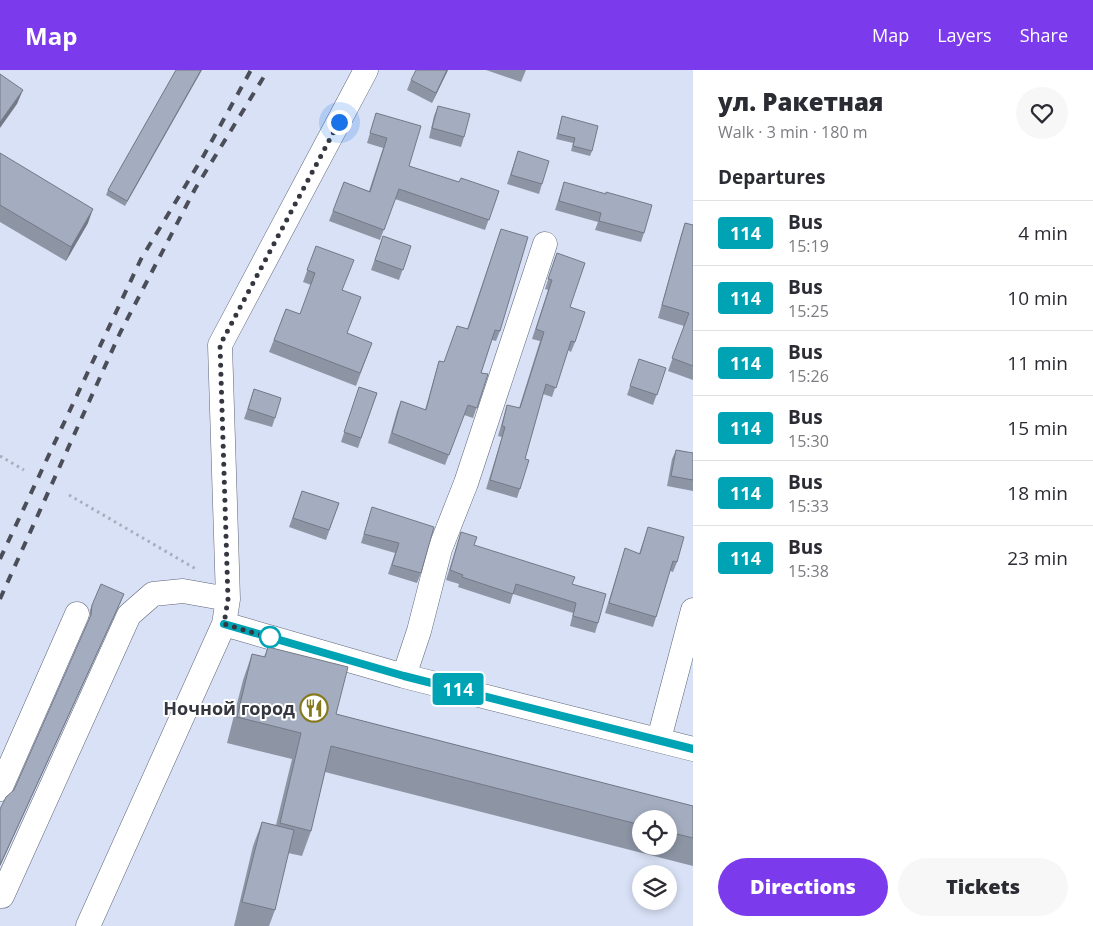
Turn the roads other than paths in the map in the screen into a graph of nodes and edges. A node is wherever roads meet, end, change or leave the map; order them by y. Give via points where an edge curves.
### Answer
1 (366, 70) edge
2 (545, 244) dead end
3 (222, 598) junction
4 (693, 610) edge
5 (77, 614) dead end
6 (224, 624) junction
7 (404, 676) junction
8 (658, 739) junction
9 (693, 749) edge
10 (0, 789) edge
11 (0, 896) edge
12 (88, 926) edge

1 - 3 street via 220,345
2 - 7 street via 466,484 440,549
3 - 6 street
3 - 11 street via 183,591 153,594 129,615
4 - 8 street
5 - 10 street
6 - 7 street
6 - 12 street
7 - 8 street
8 - 9 street

